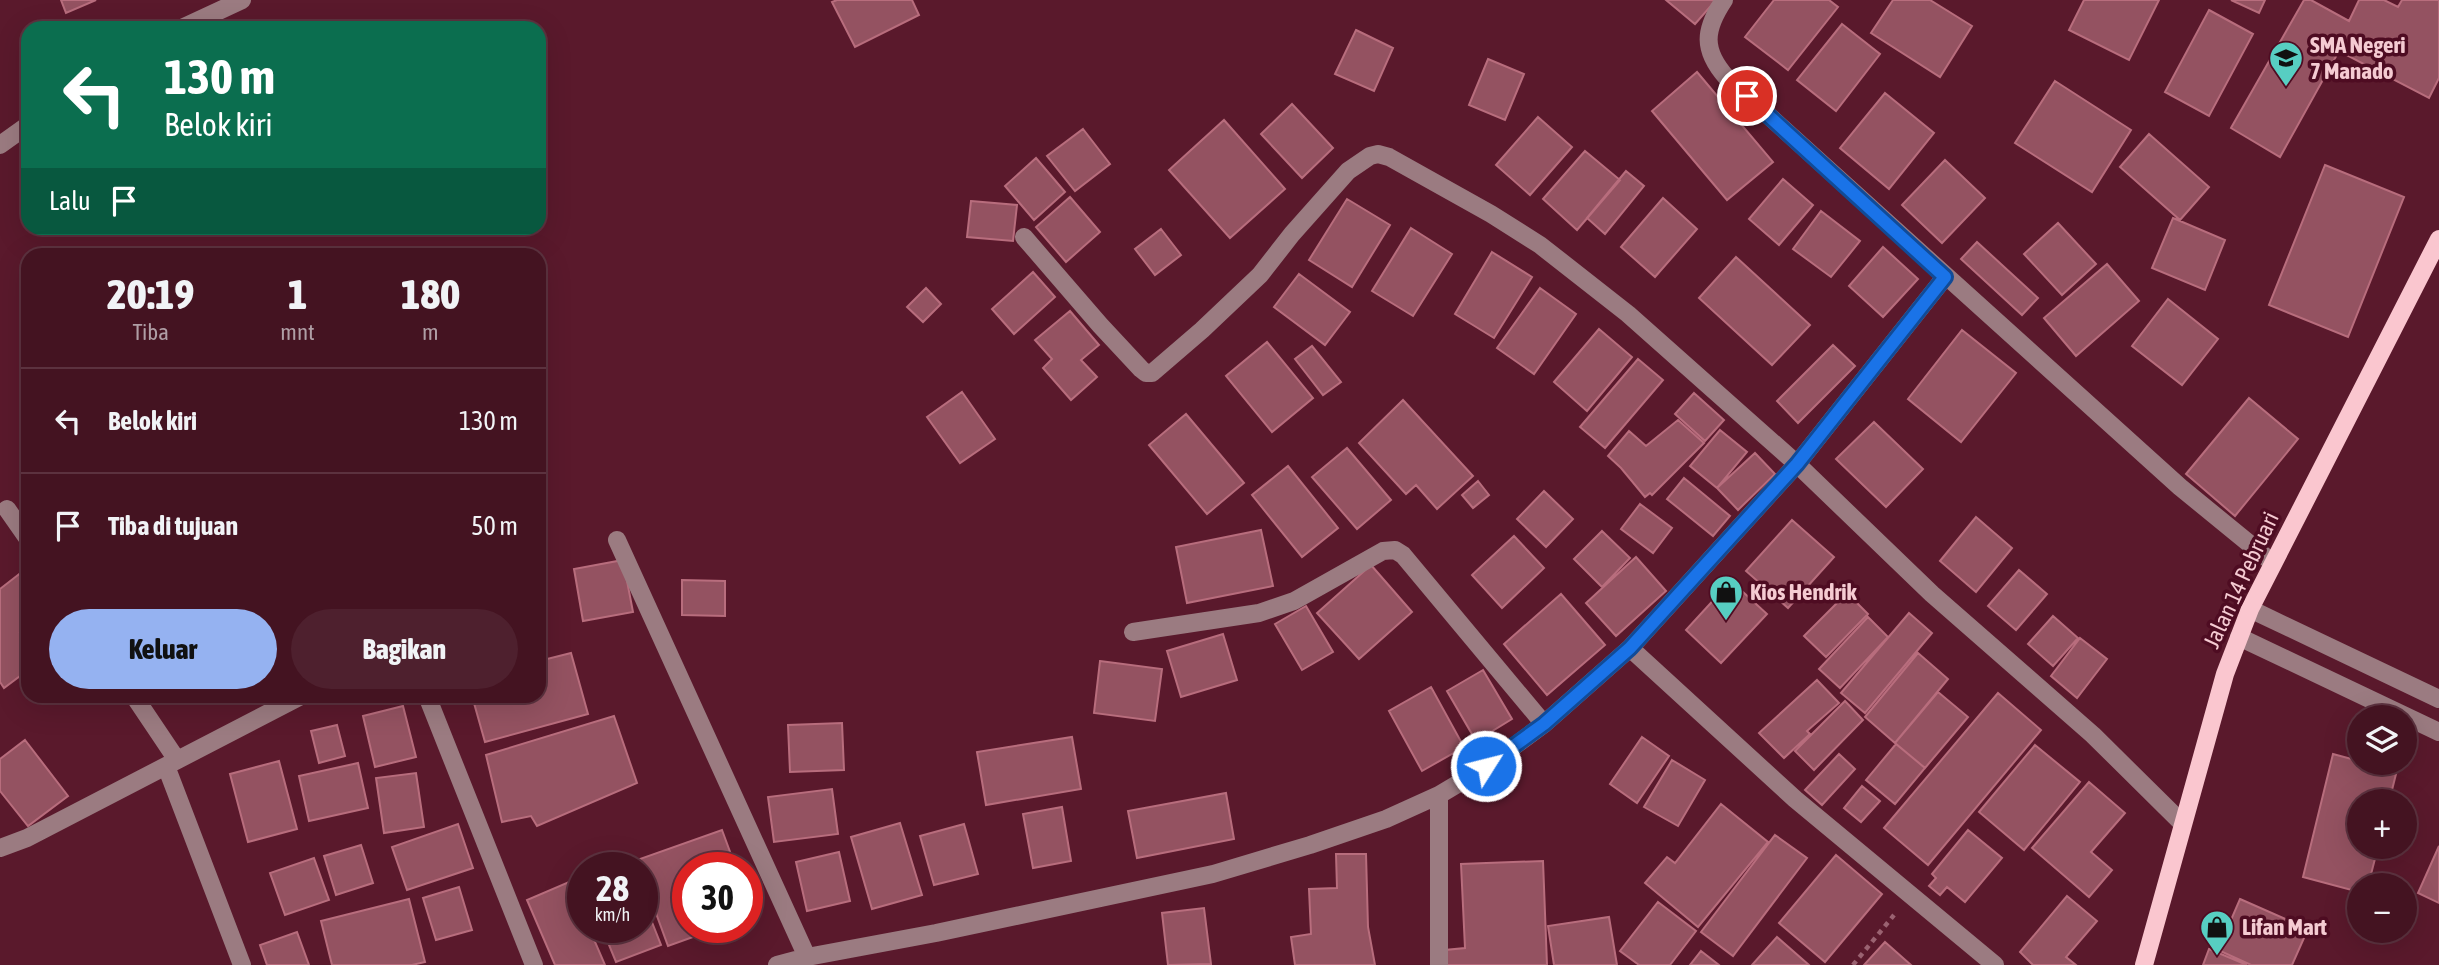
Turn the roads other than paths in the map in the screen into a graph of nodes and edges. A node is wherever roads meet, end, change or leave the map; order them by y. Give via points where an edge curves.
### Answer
1 (242, 0) edge
2 (1724, 0) edge
3 (197, 21) edge
4 (21, 130) edge
5 (0, 145) edge
6 (1024, 237) dead end
7 (2439, 239) edge
8 (1945, 277) junction
9 (1797, 464) junction
10 (7, 509) dead end
11 (21, 529) edge
12 (617, 540) dead end
13 (2273, 563) junction
14 (2250, 609) junction
15 (1133, 632) dead end
16 (2239, 638) junction
17 (1630, 648) junction
18 (2439, 699) edge
19 (138, 703) edge
20 (288, 703) edge
21 (430, 703) edge
22 (1544, 724) junction
23 (2439, 732) edge
24 (172, 763) junction
25 (1439, 795) junction
26 (2182, 823) junction
27 (0, 848) edge
28 (807, 957) junction
29 (242, 965) edge
30 (534, 965) edge
31 (777, 965) edge
32 (1439, 965) edge
33 (1995, 965) edge
34 (2144, 965) edge

1 - 3 street
2 - 8 street via 1708,33 1718,67
4 - 5 street
6 - 9 street via 1141,369 1152,373 1260,275 1348,171 1378,153 1491,214 1557,258 1628,314
7 - 13 main road, Jalan 14 Pebruari
8 - 9 street
8 - 13 street via 2180,487
9 - 17 street
9 - 26 street via 1932,594 2093,735
10 - 11 street
12 - 28 street
13 - 14 main road, Jalan 14 Pebruari
14 - 16 main road, Jalan 14 Pebruari
14 - 18 street
15 - 22 street via 1279,607 1383,551 1395,550
16 - 23 street
16 - 26 main road, Jalan 14 Pebruari
17 - 22 street
17 - 33 street via 1796,799
19 - 24 street
20 - 24 street
21 - 30 street
22 - 25 street
24 - 27 street
24 - 29 street
25 - 28 street via 1360,828 1213,874
25 - 32 street
26 - 34 main road, Jalan 14 Pebruari
28 - 31 street

